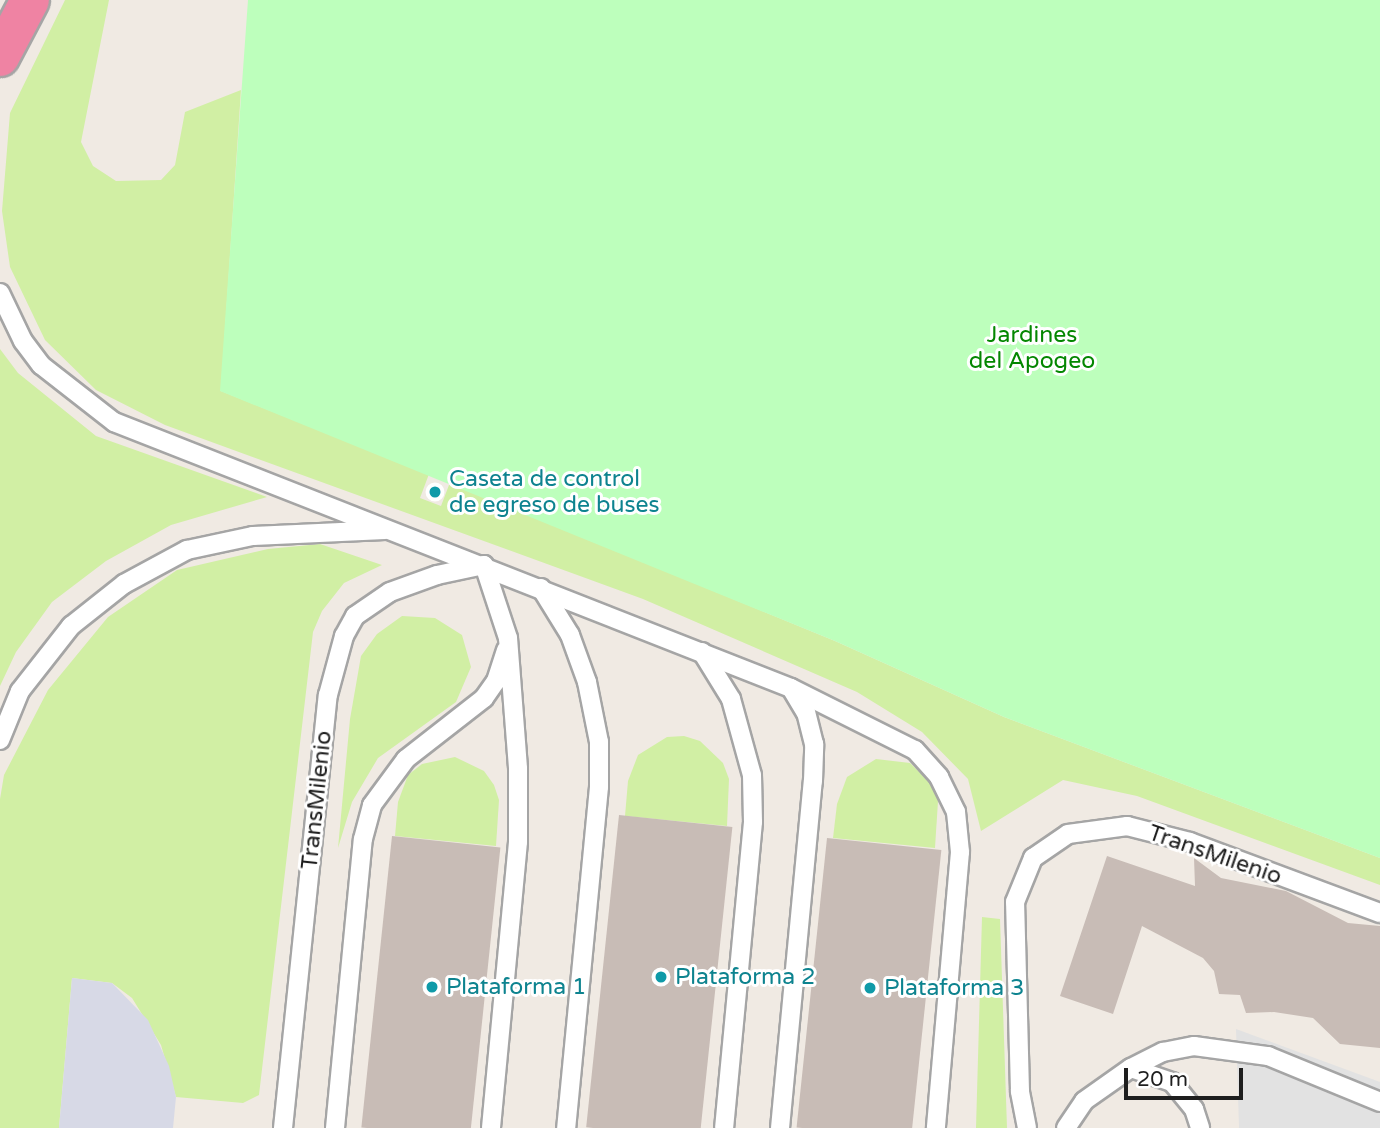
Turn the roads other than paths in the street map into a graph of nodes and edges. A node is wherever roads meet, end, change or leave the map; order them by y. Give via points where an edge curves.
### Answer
1 (30, 0) edge
2 (0, 57) edge
3 (0, 293) edge
4 (395, 529) junction
5 (484, 565) junction
6 (541, 588) junction
7 (508, 638) junction
8 (702, 652) junction
9 (791, 688) junction
10 (0, 740) edge
11 (1380, 913) edge
12 (1131, 1068) junction
13 (1380, 1102) edge
14 (283, 1128) edge
15 (335, 1128) edge
16 (491, 1128) edge
17 (566, 1128) edge
18 (724, 1128) edge
19 (780, 1128) edge
20 (936, 1128) edge
21 (1027, 1128) edge
22 (1066, 1128) edge
23 (1200, 1128) edge

1 - 2 highway
3 - 4 lane via 23,341 41,365 114,422
4 - 5 lane
4 - 10 lane via 291,532 187,550 124,584 71,626 20,691
5 - 6 lane
5 - 7 lane
5 - 14 lane, TransMilenio via 390,592 355,616 344,636 328,695
6 - 8 lane
6 - 17 lane via 570,635 587,682 599,742 599,787
7 - 15 lane via 501,670 484,698 406,759 372,805 363,839
7 - 16 lane via 518,769 518,842
8 - 9 lane
8 - 18 lane via 731,699 752,775 752,822
9 - 19 lane via 806,713 814,744 814,780
9 - 20 lane via 915,750 939,776 956,812 960,852
11 - 21 lane, TransMilenio via 1189,842 1127,826 1068,834 1033,858 1015,902 1020,1091
12 - 13 lane via 1163,1052 1194,1046 1268,1056
12 - 22 lane via 1084,1101
12 - 23 lane via 1172,1082 1194,1109

